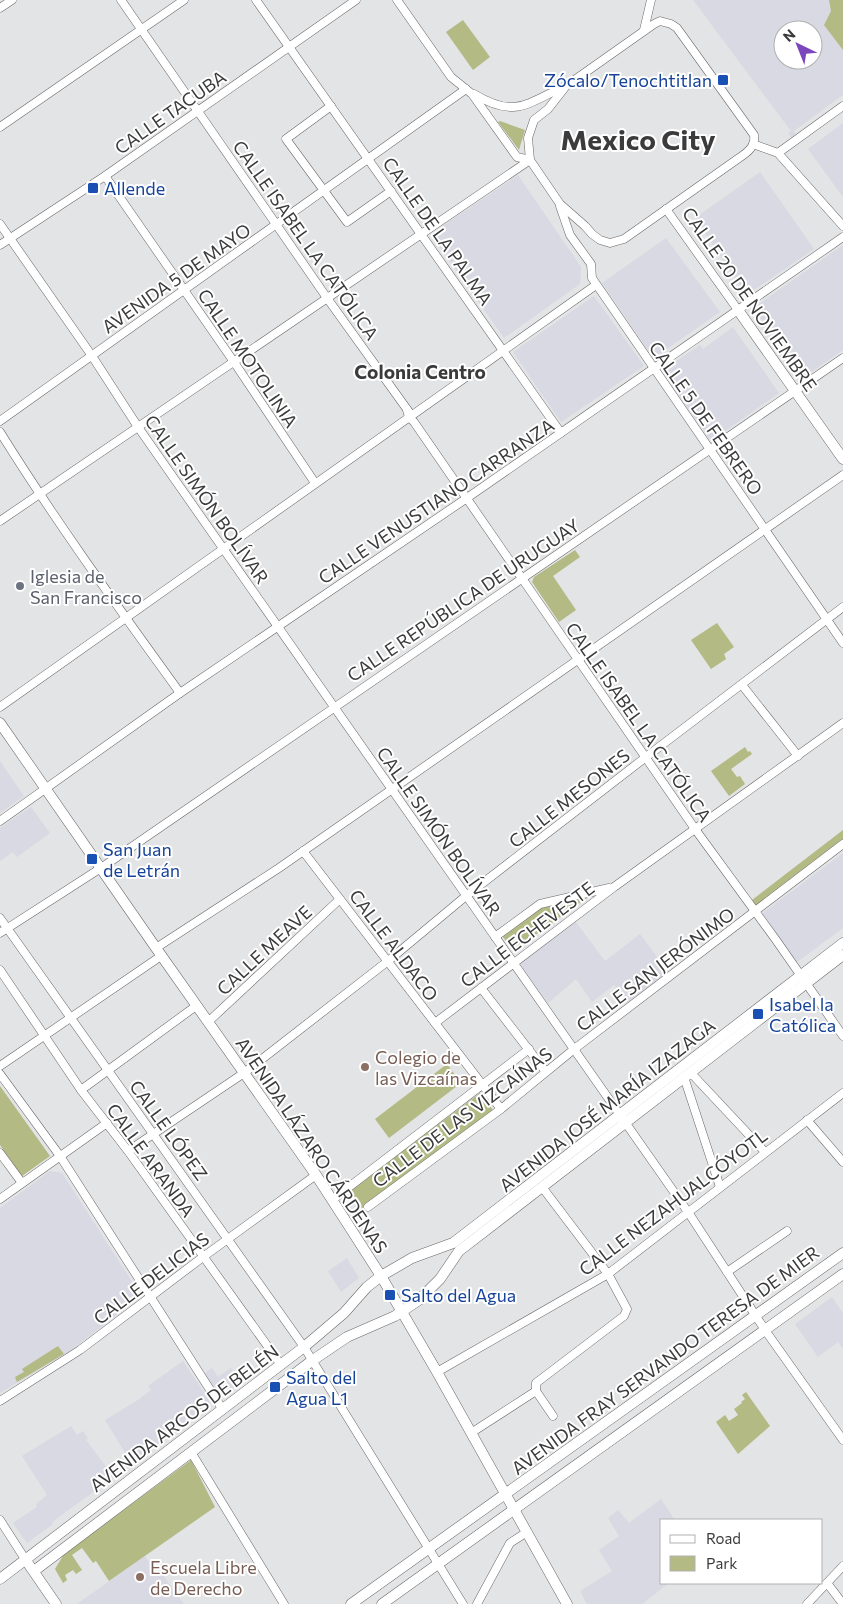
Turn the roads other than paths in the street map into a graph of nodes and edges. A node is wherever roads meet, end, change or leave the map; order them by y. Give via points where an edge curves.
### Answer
1 (12, 0) edge
2 (121, 0) edge
3 (184, 0) edge
4 (256, 0) edge
5 (356, 0) edge
6 (396, 0) edge
7 (651, 0) edge
8 (0, 8) edge
9 (142, 30) junction
10 (644, 30) junction
11 (289, 48) junction
12 (566, 86) junction
13 (466, 89) junction
14 (331, 106) junction
15 (843, 106) edge
16 (197, 112) junction
17 (0, 127) edge
18 (753, 144) junction
19 (778, 153) junction
20 (368, 158) junction
21 (530, 160) junction
22 (105, 176) junction
23 (323, 191) junction
24 (391, 191) junction
25 (560, 204) junction
26 (666, 209) junction
27 (0, 224) edge
28 (276, 224) junction
29 (843, 226) edge
30 (421, 234) junction
31 (843, 237) edge
32 (10, 238) junction
33 (0, 246) edge
34 (596, 284) junction
35 (183, 290) junction
36 (327, 298) junction
37 (738, 310) junction
38 (503, 350) junction
39 (92, 356) junction
40 (843, 358) edge
41 (234, 362) junction
42 (654, 369) junction
43 (795, 391) junction
44 (410, 416) junction
45 (0, 421) edge
46 (138, 427) junction
47 (0, 432) edge
48 (561, 433) junction
49 (710, 450) junction
50 (843, 459) edge
51 (843, 476) edge
52 (315, 483) junction
53 (39, 494) junction
54 (467, 498) junction
55 (0, 521) edge
56 (764, 530) junction
57 (223, 548) junction
58 (522, 578) junction
59 (843, 607) edge
60 (125, 618) junction
61 (827, 619) junction
62 (278, 626) junction
63 (843, 643) edge
64 (579, 660) junction
65 (742, 685) junction
66 (180, 693) junction
67 (334, 706) junction
68 (0, 707) edge
69 (843, 723) edge
70 (0, 724) edge
71 (798, 756) junction
72 (646, 757) junction
73 (46, 789) junction
74 (392, 789) junction
75 (0, 821) edge
76 (695, 829) junction
77 (843, 844) edge
78 (303, 851) junction
79 (101, 868) junction
80 (614, 887) junction
81 (466, 896) junction
82 (340, 900) junction
83 (755, 912) junction
84 (0, 918) edge
85 (3, 931) edge
86 (495, 936) junction
87 (843, 943) edge
88 (158, 952) junction
89 (843, 955) edge
90 (388, 961) junction
91 (513, 963) junction
92 (0, 970) edge
93 (803, 980) junction
94 (481, 988) junction
95 (196, 1006) junction
96 (70, 1018) junction
97 (208, 1022) junction
98 (435, 1023) junction
99 (44, 1036) junction
100 (843, 1036) edge
101 (529, 1049) junction
102 (573, 1050) junction
103 (0, 1066) edge
104 (107, 1070) junction
105 (546, 1072) junction
106 (244, 1073) junction
107 (0, 1074) edge
108 (687, 1075) junction
109 (482, 1085) junction
110 (81, 1090) junction
111 (843, 1093) edge
112 (501, 1109) junction
113 (622, 1119) junction
114 (807, 1120) junction
115 (107, 1123) junction
116 (153, 1134) junction
117 (128, 1151) junction
118 (765, 1152) junction
119 (0, 1153) edge
120 (60, 1156) junction
121 (843, 1162) edge
122 (316, 1175) junction
123 (22, 1183) junction
124 (720, 1186) junction
125 (542, 1187) junction
126 (0, 1199) edge
127 (332, 1200) junction
128 (368, 1207) dead end
129 (688, 1212) junction
130 (788, 1231) dead end
131 (229, 1239) junction
132 (843, 1253) edge
133 (203, 1257) junction
134 (727, 1272) junction
135 (608, 1274) junction
136 (843, 1274) edge
137 (381, 1276) junction
138 (150, 1297) junction
139 (402, 1312) junction
140 (756, 1316) junction
141 (765, 1330) junction
142 (304, 1347) junction
143 (313, 1360) junction
144 (281, 1365) junction
145 (437, 1372) junction
146 (536, 1391) junction
147 (0, 1400) edge
148 (223, 1410) junction
149 (553, 1416) dead end
150 (471, 1433) junction
151 (843, 1440) edge
152 (191, 1452) junction
153 (505, 1494) junction
154 (514, 1510) junction
155 (0, 1520) edge
156 (527, 1532) junction
157 (429, 1548) junction
158 (25, 1559) junction
159 (438, 1564) junction
160 (843, 1566) edge
161 (34, 1571) junction
162 (0, 1579) edge
163 (827, 1583) junction
164 (56, 1604) edge
165 (284, 1604) edge
166 (351, 1604) edge
167 (382, 1604) edge
168 (464, 1604) edge
169 (477, 1604) edge
170 (567, 1604) edge
171 (807, 1604) edge
172 (843, 1604) edge

1 - 8 street
2 - 9 street, CALLE ISABEL LA CATÓLICA
3 - 9 street
4 - 11 street, CALLE DE LA PALMA
5 - 11 street, CALLE TACUBA
6 - 13 street via 451,77
7 - 10 street
9 - 16 street, CALLE ISABEL LA CATÓLICA
9 - 17 street
10 - 12 street
10 - 18 street via 660,21 676,28 754,135
11 - 14 street, CALLE DE LA PALMA
11 - 16 street, CALLE TACUBA
12 - 13 street via 516,108 496,105
12 - 21 street via 532,124 528,138
13 - 20 street, AVENIDA 5 DE MAYO
13 - 21 street via 517,157
14 - 20 street, CALLE DE LA PALMA
14 - 23 street via 286,139
15 - 19 street
16 - 22 street, CALLE TACUBA
16 - 28 street, CALLE ISABEL LA CATÓLICA
18 - 19 street
18 - 26 street via 739,158
19 - 29 street
20 - 23 street, AVENIDA 5 DE MAYO
20 - 24 street, CALLE DE LA PALMA
21 - 25 street
21 - 30 street
22 - 32 street, CALLE TACUBA
22 - 35 street, CALLE MOTOLINIA
23 - 24 street via 347,222
23 - 28 street, AVENIDA 5 DE MAYO
24 - 30 street, CALLE DE LA PALMA
25 - 26 street via 592,234 610,243 624,239
25 - 34 street, CALLE 5 DE FEBRERO via 570,235 591,264
26 - 37 street, CALLE 20 DE NOVIEMBRE
27 - 32 street, CALLE SIMÓN BOLÍVAR
28 - 35 street, AVENIDA 5 DE MAYO
28 - 36 street, CALLE ISABEL LA CATÓLICA
30 - 36 street
30 - 38 street, CALLE DE LA PALMA
31 - 37 street, CALLE VENUSTIANO CARRANZA
32 - 33 street, CALLE TACUBA
32 - 39 street, CALLE SIMÓN BOLÍVAR
34 - 38 street
34 - 42 street, CALLE 5 DE FEBRERO
35 - 39 street, AVENIDA 5 DE MAYO
35 - 41 street, CALLE MOTOLINIA
36 - 41 street
36 - 44 street, CALLE ISABEL LA CATÓLICA
37 - 42 street, CALLE VENUSTIANO CARRANZA
37 - 43 main road, CALLE 20 DE NOVIEMBRE
38 - 44 street
38 - 48 street, CALLE DE LA PALMA
39 - 45 street, AVENIDA 5 DE MAYO
39 - 46 street, CALLE SIMÓN BOLÍVAR
40 - 43 street, CALLE REPÚBLICA DE URUGUAY
41 - 46 street
41 - 52 street, CALLE MOTOLINIA
42 - 48 street, CALLE VENUSTIANO CARRANZA
42 - 49 street, CALLE 5 DE FEBRERO
43 - 49 street, CALLE REPÚBLICA DE URUGUAY
43 - 50 main road, CALLE 20 DE NOVIEMBRE
44 - 52 street
44 - 54 street, CALLE ISABEL LA CATÓLICA
46 - 53 street
46 - 57 street, CALLE SIMÓN BOLÍVAR
47 - 53 street
48 - 54 street, CALLE VENUSTIANO CARRANZA
49 - 56 street, CALLE 5 DE FEBRERO
49 - 58 street, CALLE REPÚBLICA DE URUGUAY
51 - 56 street
52 - 57 street
53 - 55 street
53 - 60 street
54 - 58 street, CALLE ISABEL LA CATÓLICA
54 - 62 street, CALLE VENUSTIANO CARRANZA
56 - 61 street, CALLE 5 DE FEBRERO
56 - 64 street
57 - 60 street
57 - 62 street, CALLE SIMÓN BOLÍVAR
58 - 64 street, CALLE ISABEL LA CATÓLICA
58 - 67 street, CALLE REPÚBLICA DE URUGUAY
59 - 61 street, CALLE MESONES
60 - 66 street
60 - 68 street
61 - 63 street, CALLE 5 DE FEBRERO
61 - 65 street, CALLE MESONES
62 - 66 street, CALLE VENUSTIANO CARRANZA
62 - 67 street, CALLE SIMÓN BOLÍVAR
64 - 72 street, CALLE ISABEL LA CATÓLICA
64 - 74 street
65 - 71 street
65 - 72 street, CALLE MESONES
66 - 73 street, CALLE VENUSTIANO CARRANZA
67 - 74 street, CALLE SIMÓN BOLÍVAR
67 - 79 street, CALLE REPÚBLICA DE URUGUAY
69 - 71 street, CALLE ECHEVESTE
70 - 73 main road, AVENIDA LÁZARO CÁRDENAS
71 - 76 street, CALLE ECHEVESTE
72 - 76 street, CALLE ISABEL LA CATÓLICA
72 - 81 street, CALLE MESONES
73 - 75 street, CALLE VENUSTIANO CARRANZA
73 - 79 main road, AVENIDA LÁZARO CÁRDENAS
74 - 78 street
74 - 81 street, CALLE SIMÓN BOLÍVAR
76 - 80 street, CALLE ECHEVESTE
76 - 83 street, CALLE ISABEL LA CATÓLICA
77 - 83 street, CALLE SAN JERÓNIMO
78 - 82 street, CALLE ALDACO
78 - 88 street
79 - 85 street, CALLE REPÚBLICA DE URUGUAY
79 - 88 main road, AVENIDA LÁZARO CÁRDENAS
80 - 86 street via 540,904
80 - 91 street, CALLE ECHEVESTE
81 - 86 street, CALLE SIMÓN BOLÍVAR
81 - 90 street, CALLE MESONES
82 - 90 street, CALLE ALDACO
82 - 97 street, CALLE MEAVE
83 - 93 street, CALLE ISABEL LA CATÓLICA
83 - 102 street, CALLE SAN JERÓNIMO
84 - 85 street, CALLE LÓPEZ
85 - 96 street, CALLE LÓPEZ
86 - 91 street, CALLE SIMÓN BOLÍVAR
87 - 93 main road, AVENIDA JOSÉ MARÍA IZAZAGA
88 - 95 main road, AVENIDA LÁZARO CÁRDENAS
88 - 96 street
89 - 93 main road, AVENIDA JOSÉ MARÍA IZAZAGA
90 - 98 street, CALLE ALDACO
90 - 106 street
91 - 94 street, CALLE ECHEVESTE
91 - 102 street, CALLE SIMÓN BOLÍVAR
92 - 99 street, CALLE ARANDA
93 - 100 street, CALLE ISABEL LA CATÓLICA
93 - 108 main road, AVENIDA JOSÉ MARÍA IZAZAGA
93 - 113 main road, AVENIDA JOSÉ MARÍA IZAZAGA
94 - 98 street, CALLE ECHEVESTE
94 - 101 street
95 - 97 main road, AVENIDA LÁZARO CÁRDENAS
95 - 104 street
96 - 99 street
96 - 104 street, CALLE LÓPEZ
97 - 106 main road, AVENIDA LÁZARO CÁRDENAS
98 - 109 street, CALLE ALDACO
99 - 103 street
99 - 110 street, CALLE ARANDA
101 - 105 street
101 - 109 street
102 - 105 street, CALLE DE LAS VIZCAÍNAS
102 - 113 street, CALLE SIMÓN BOLÍVAR
104 - 110 street
104 - 116 street, CALLE LÓPEZ
105 - 112 street, CALLE DE LAS VIZCAÍNAS
106 - 116 street
106 - 122 main road, AVENIDA LÁZARO CÁRDENAS
107 - 120 street
108 - 113 main road, AVENIDA JOSÉ MARÍA IZAZAGA
108 - 118 street
108 - 124 street
109 - 112 street, CALLE ALDACO
109 - 127 street
110 - 115 street, CALLE ARANDA
111 - 114 street, CALLE NEZAHUALCÓYOTL
112 - 128 street, CALLE DE LAS VIZCAÍNAS
113 - 125 main road, AVENIDA JOSÉ MARÍA IZAZAGA
113 - 129 street, CALLE SIMÓN BOLÍVAR
113 - 137 main road, AVENIDA JOSÉ MARÍA IZAZAGA via 453,1243 412,1258
114 - 118 street, CALLE NEZAHUALCÓYOTL
114 - 121 street
115 - 117 street, CALLE ARANDA
115 - 120 street
116 - 117 street
116 - 131 street, CALLE LÓPEZ
117 - 133 street, CALLE ARANDA
118 - 124 street, CALLE NEZAHUALCÓYOTL
119 - 123 street
120 - 123 street
120 - 138 street
122 - 127 main road, AVENIDA LÁZARO CÁRDENAS
122 - 131 street, CALLE DELICIAS
123 - 126 street
124 - 129 street, CALLE NEZAHUALCÓYOTL
125 - 135 street
125 - 139 main road, AVENIDA JOSÉ MARÍA IZAZAGA via 459,1251 430,1291
127 - 137 main road, AVENIDA LÁZARO CÁRDENAS
129 - 134 street, CALLE SIMÓN BOLÍVAR
129 - 135 street, CALLE NEZAHUALCÓYOTL
130 - 134 street
131 - 133 street, CALLE DELICIAS
131 - 142 street, CALLE LÓPEZ
132 - 140 main road, AVENIDA FRAY SERVANDO TERESA DE MIER
133 - 138 street, CALLE DELICIAS
133 - 144 street, CALLE ARANDA
134 - 140 street, CALLE SIMÓN BOLÍVAR
135 - 145 street, CALLE NEZAHUALCÓYOTL
135 - 146 street via 626,1305 626,1313 538,1381
136 - 141 main road, AVENIDA FRAY SERVANDO TERESA DE MIER
137 - 139 main road, AVENIDA LÁZARO CÁRDENAS
137 - 142 main road, AVENIDA ARCOS DE BELÉN
138 - 147 street, CALLE DELICIAS via 68,1358
138 - 148 street
139 - 143 main road, AVENIDA ARCOS DE BELÉN via 352,1334
139 - 145 main road, AVENIDA LÁZARO CÁRDENAS
140 - 141 street, CALLE SIMÓN BOLÍVAR
140 - 153 main road, AVENIDA FRAY SERVANDO TERESA DE MIER
141 - 151 street, CALLE SIMÓN BOLÍVAR
141 - 154 main road, AVENIDA FRAY SERVANDO TERESA DE MIER
142 - 143 street, CALLE LÓPEZ
142 - 144 main road, AVENIDA ARCOS DE BELÉN
143 - 152 main road, AVENIDA ARCOS DE BELÉN
143 - 157 street, CALLE LÓPEZ
144 - 148 main road, AVENIDA ARCOS DE BELÉN
145 - 150 main road, AVENIDA LÁZARO CÁRDENAS
146 - 149 street
146 - 150 street
148 - 158 main road, AVENIDA ARCOS DE BELÉN
150 - 153 main road, AVENIDA LÁZARO CÁRDENAS
152 - 161 main road, AVENIDA ARCOS DE BELÉN
152 - 165 street
153 - 154 main road, AVENIDA LÁZARO CÁRDENAS
153 - 157 main road, AVENIDA FRAY SERVANDO TERESA DE MIER
154 - 156 main road, AVENIDA LÁZARO CÁRDENAS
154 - 159 main road, AVENIDA FRAY SERVANDO TERESA DE MIER
155 - 158 street
156 - 169 street via 510,1543
156 - 170 main road, AVENIDA LÁZARO CÁRDENAS
157 - 159 street, CALLE LÓPEZ
157 - 166 main road, AVENIDA FRAY SERVANDO TERESA DE MIER
158 - 161 main road
158 - 162 main road, AVENIDA ARCOS DE BELÉN
159 - 167 main road, AVENIDA FRAY SERVANDO TERESA DE MIER
159 - 168 street, CALLE LÓPEZ
160 - 163 street
161 - 164 main road
163 - 171 street
163 - 172 street

